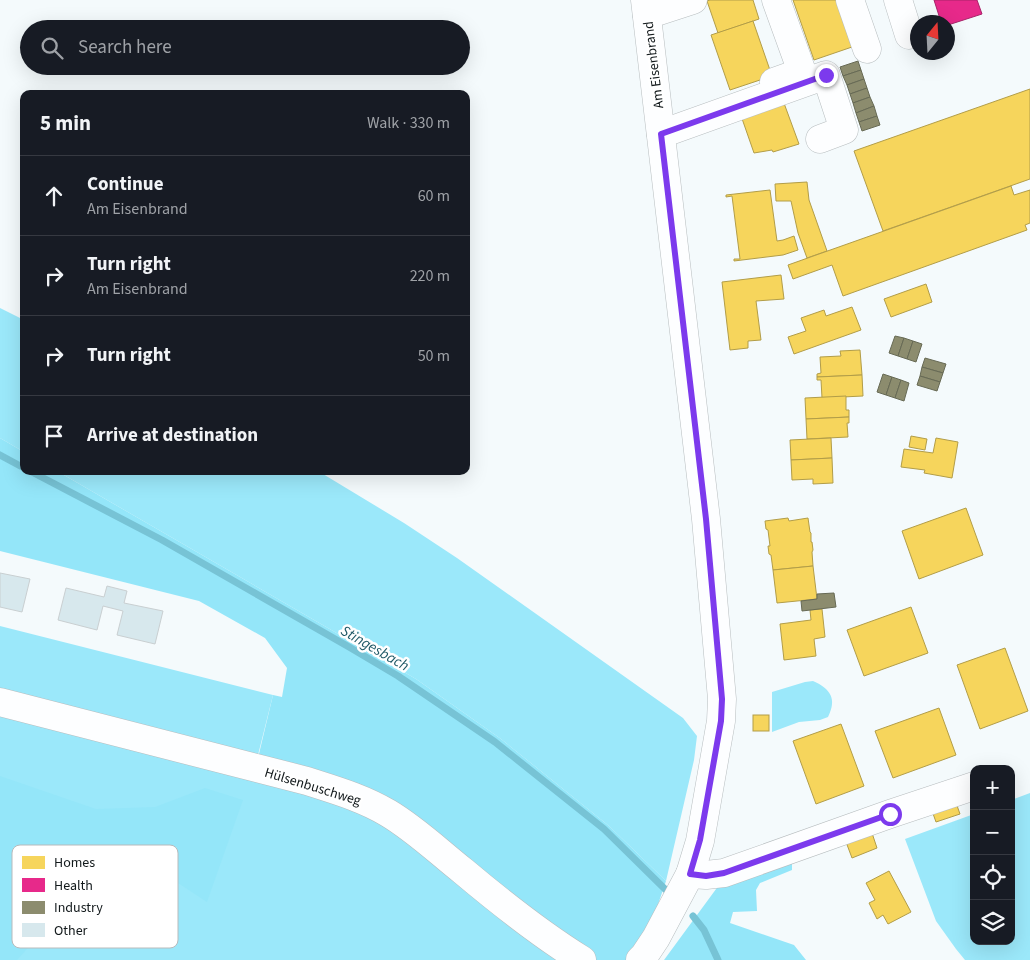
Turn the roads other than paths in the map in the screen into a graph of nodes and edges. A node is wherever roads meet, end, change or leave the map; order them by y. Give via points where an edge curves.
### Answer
1 (692, 0) edge
2 (776, 0) edge
3 (850, 0) edge
4 (898, 0) edge
5 (646, 7) edge
6 (909, 35) dead end
7 (867, 49) dead end
8 (660, 129) junction
9 (820, 139) dead end
10 (0, 702) edge
11 (970, 787) edge
12 (690, 874) junction
13 (582, 960) edge
14 (640, 960) edge

1 - 5 street
2 - 8 street via 802,72
3 - 7 street
4 - 6 street
5 - 8 street, Am Eisenbrand
8 - 9 street via 826,75 844,130
8 - 12 street, Am Eisenbrand via 706,519 722,699 700,840
10 - 13 street, Hülsenbuschweg via 307,782 373,804 408,827 504,904
11 - 12 street via 724,873
12 - 14 street, Am Eisenbrand via 656,938

